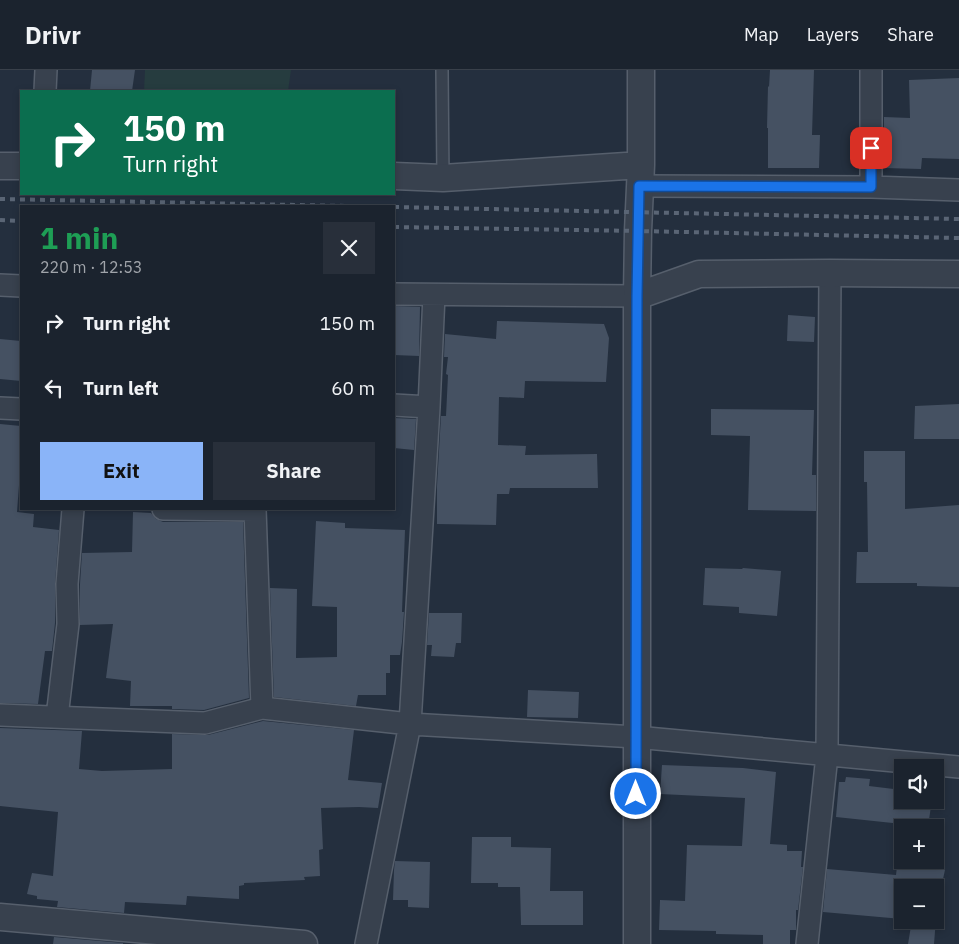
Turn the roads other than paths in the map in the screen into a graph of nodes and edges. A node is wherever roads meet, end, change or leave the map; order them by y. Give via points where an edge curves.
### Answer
1 (46, 70) edge
2 (442, 70) edge
3 (641, 70) edge
4 (871, 70) edge
5 (45, 90) edge
6 (0, 166) edge
7 (20, 166) edge
8 (640, 175) junction
9 (395, 176) edge
10 (443, 178) junction
11 (871, 187) junction
12 (959, 190) edge
13 (830, 273) junction
14 (959, 274) edge
15 (0, 285) edge
16 (20, 286) edge
17 (395, 294) edge
18 (434, 295) junction
19 (637, 296) junction
20 (395, 405) edge
21 (429, 407) junction
22 (0, 408) edge
23 (20, 410) edge
24 (72, 510) edge
25 (255, 510) edge
26 (262, 708) junction
27 (0, 715) edge
28 (57, 717) junction
29 (410, 724) junction
30 (636, 738) junction
31 (827, 755) junction
32 (959, 767) edge
33 (0, 917) edge
34 (196, 939) edge
35 (304, 944) edge
36 (366, 944) edge
37 (637, 944) edge
38 (807, 944) edge

1 - 5 street
2 - 10 lane
3 - 8 street
4 - 11 street
6 - 7 street
8 - 10 street
8 - 11 street
8 - 19 street
9 - 10 street
11 - 12 street
13 - 14 street
13 - 19 street via 699,274
13 - 31 street
15 - 16 street
17 - 18 street
18 - 19 street
18 - 21 street
19 - 30 street
20 - 21 street
21 - 29 street
22 - 23 street
24 - 28 street via 68,624
25 - 26 street
26 - 28 street via 205,723
26 - 29 street
27 - 28 street
29 - 30 street
29 - 36 street
30 - 31 street
30 - 37 street
31 - 32 street
31 - 38 street
33 - 34 street
34 - 35 street

